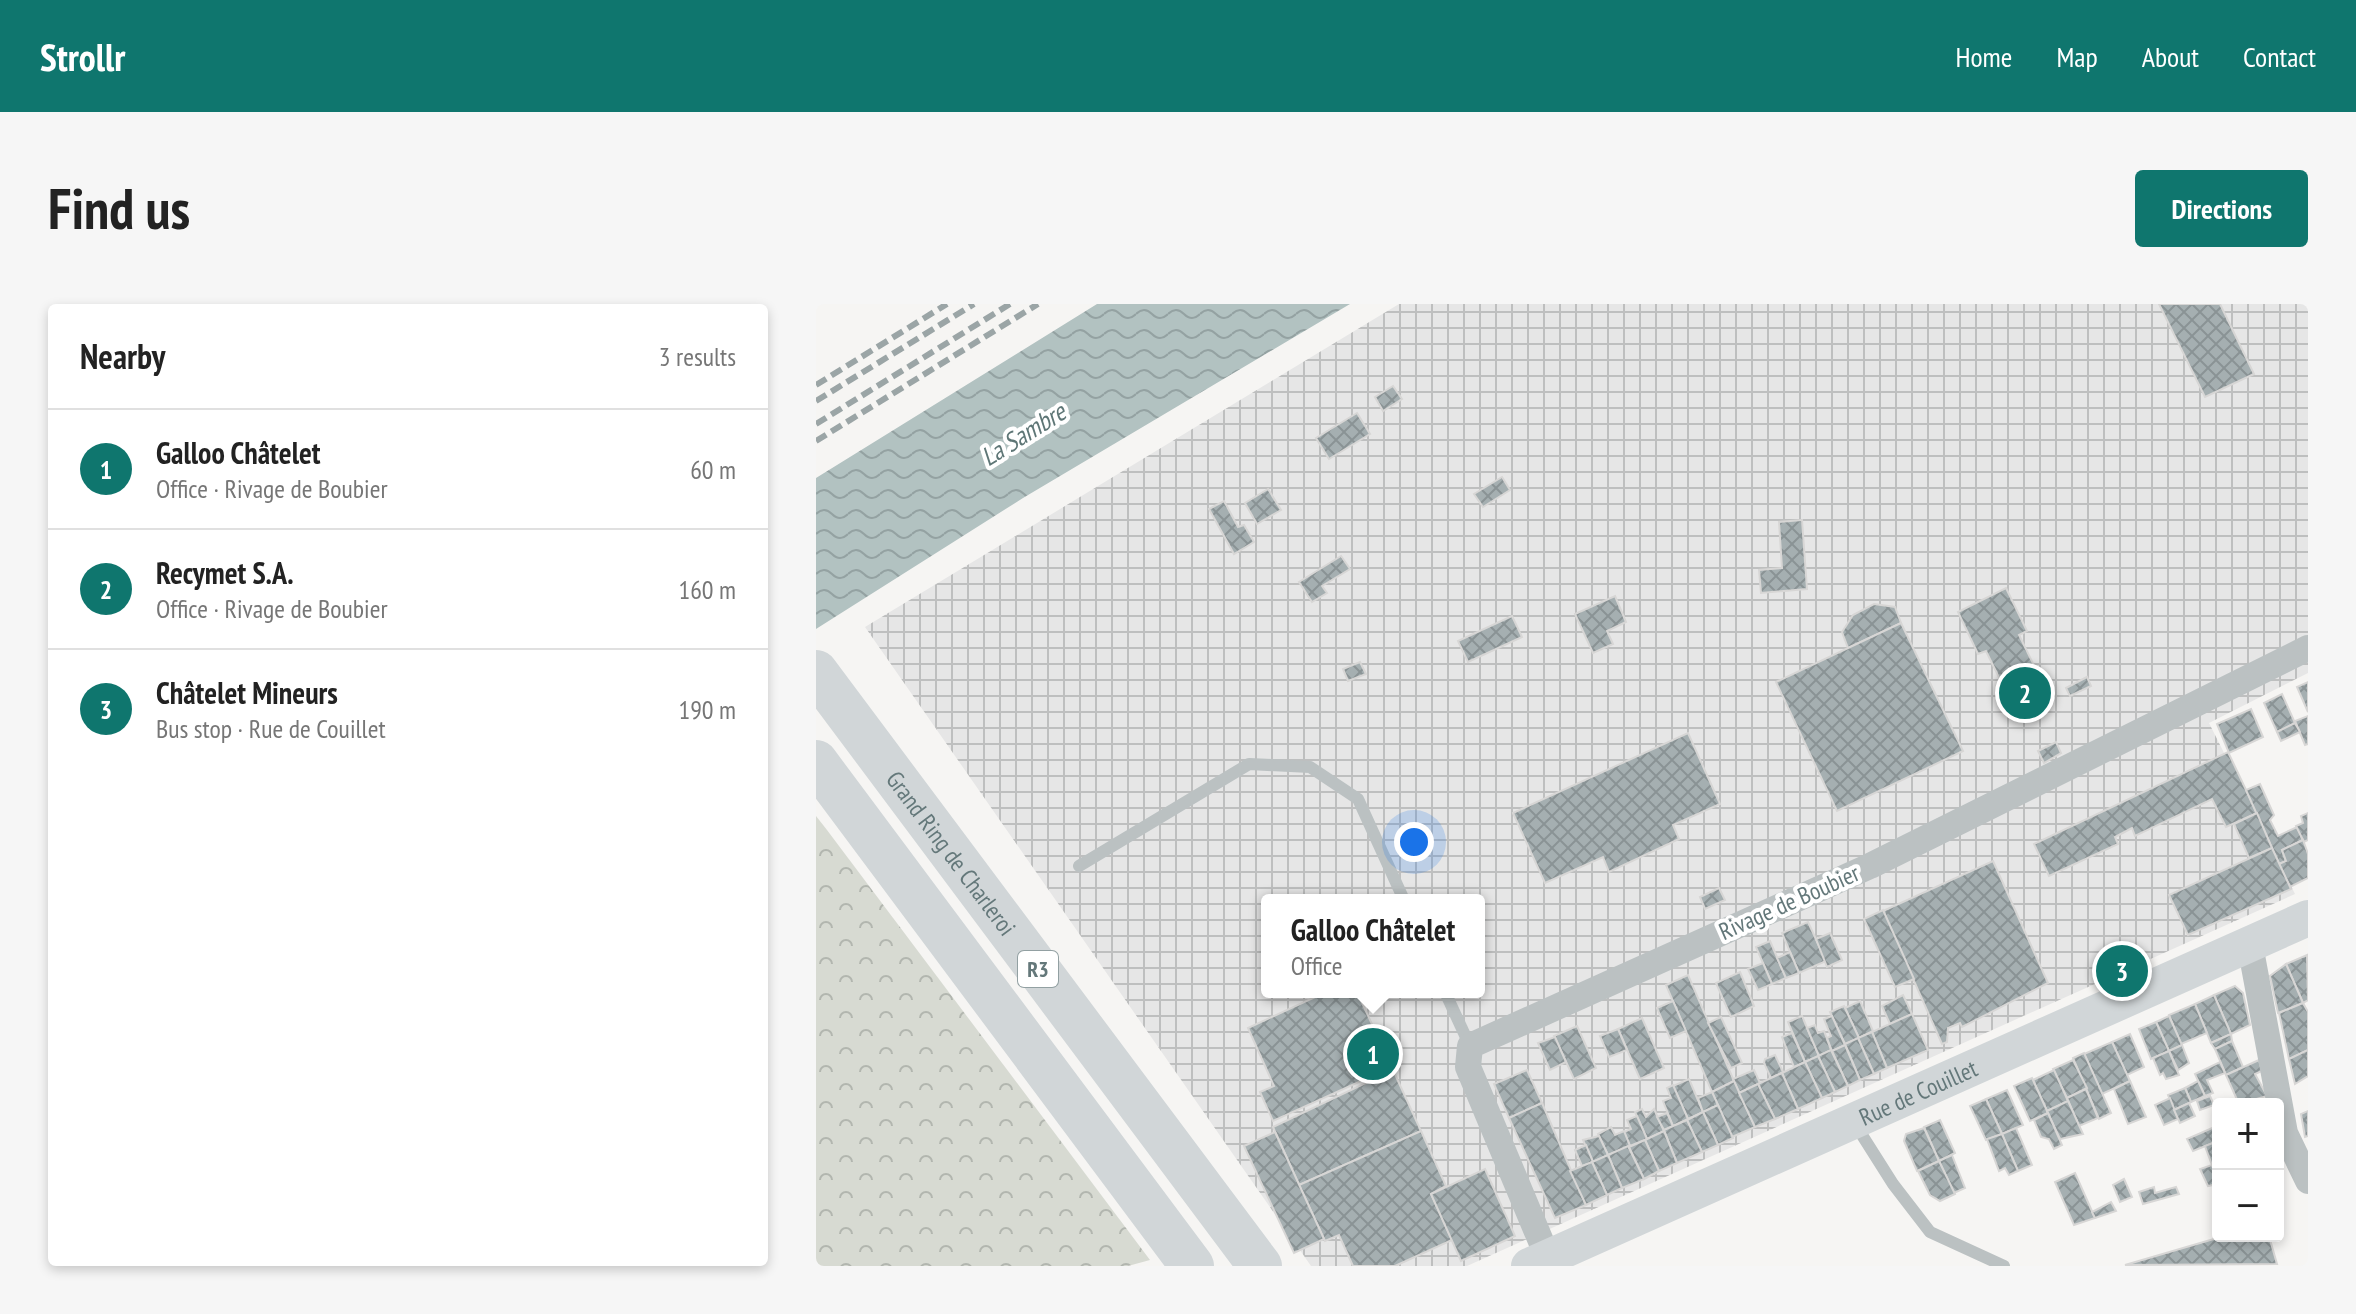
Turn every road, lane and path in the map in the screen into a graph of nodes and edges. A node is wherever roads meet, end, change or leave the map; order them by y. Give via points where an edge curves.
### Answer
1 (2308, 648) edge
2 (816, 672) edge
3 (816, 762) edge
4 (1079, 866) dead end
5 (1401, 894) edge
6 (2308, 918) edge
7 (2250, 945) junction
8 (1448, 998) edge
9 (1470, 1046) junction
10 (1851, 1119) junction
11 (2308, 1181) edge
12 (1538, 1262) edge
13 (1192, 1266) edge
14 (1260, 1266) edge
15 (2004, 1266) edge

1 - 9 street, Rivage de Boubier via 1870,866
2 - 14 highway, Grand Ring de Charleroi / R3
3 - 13 highway, R3
4 - 5 lane via 1249,764 1310,767 1358,799
6 - 7 main road, Rue de Couillet
7 - 10 main road, Rue de Couillet
7 - 11 street via 2285,1133
8 - 9 lane
9 - 12 street via 1468,1067
10 - 12 main road, Rue de Couillet
10 - 15 lane via 1930,1232

